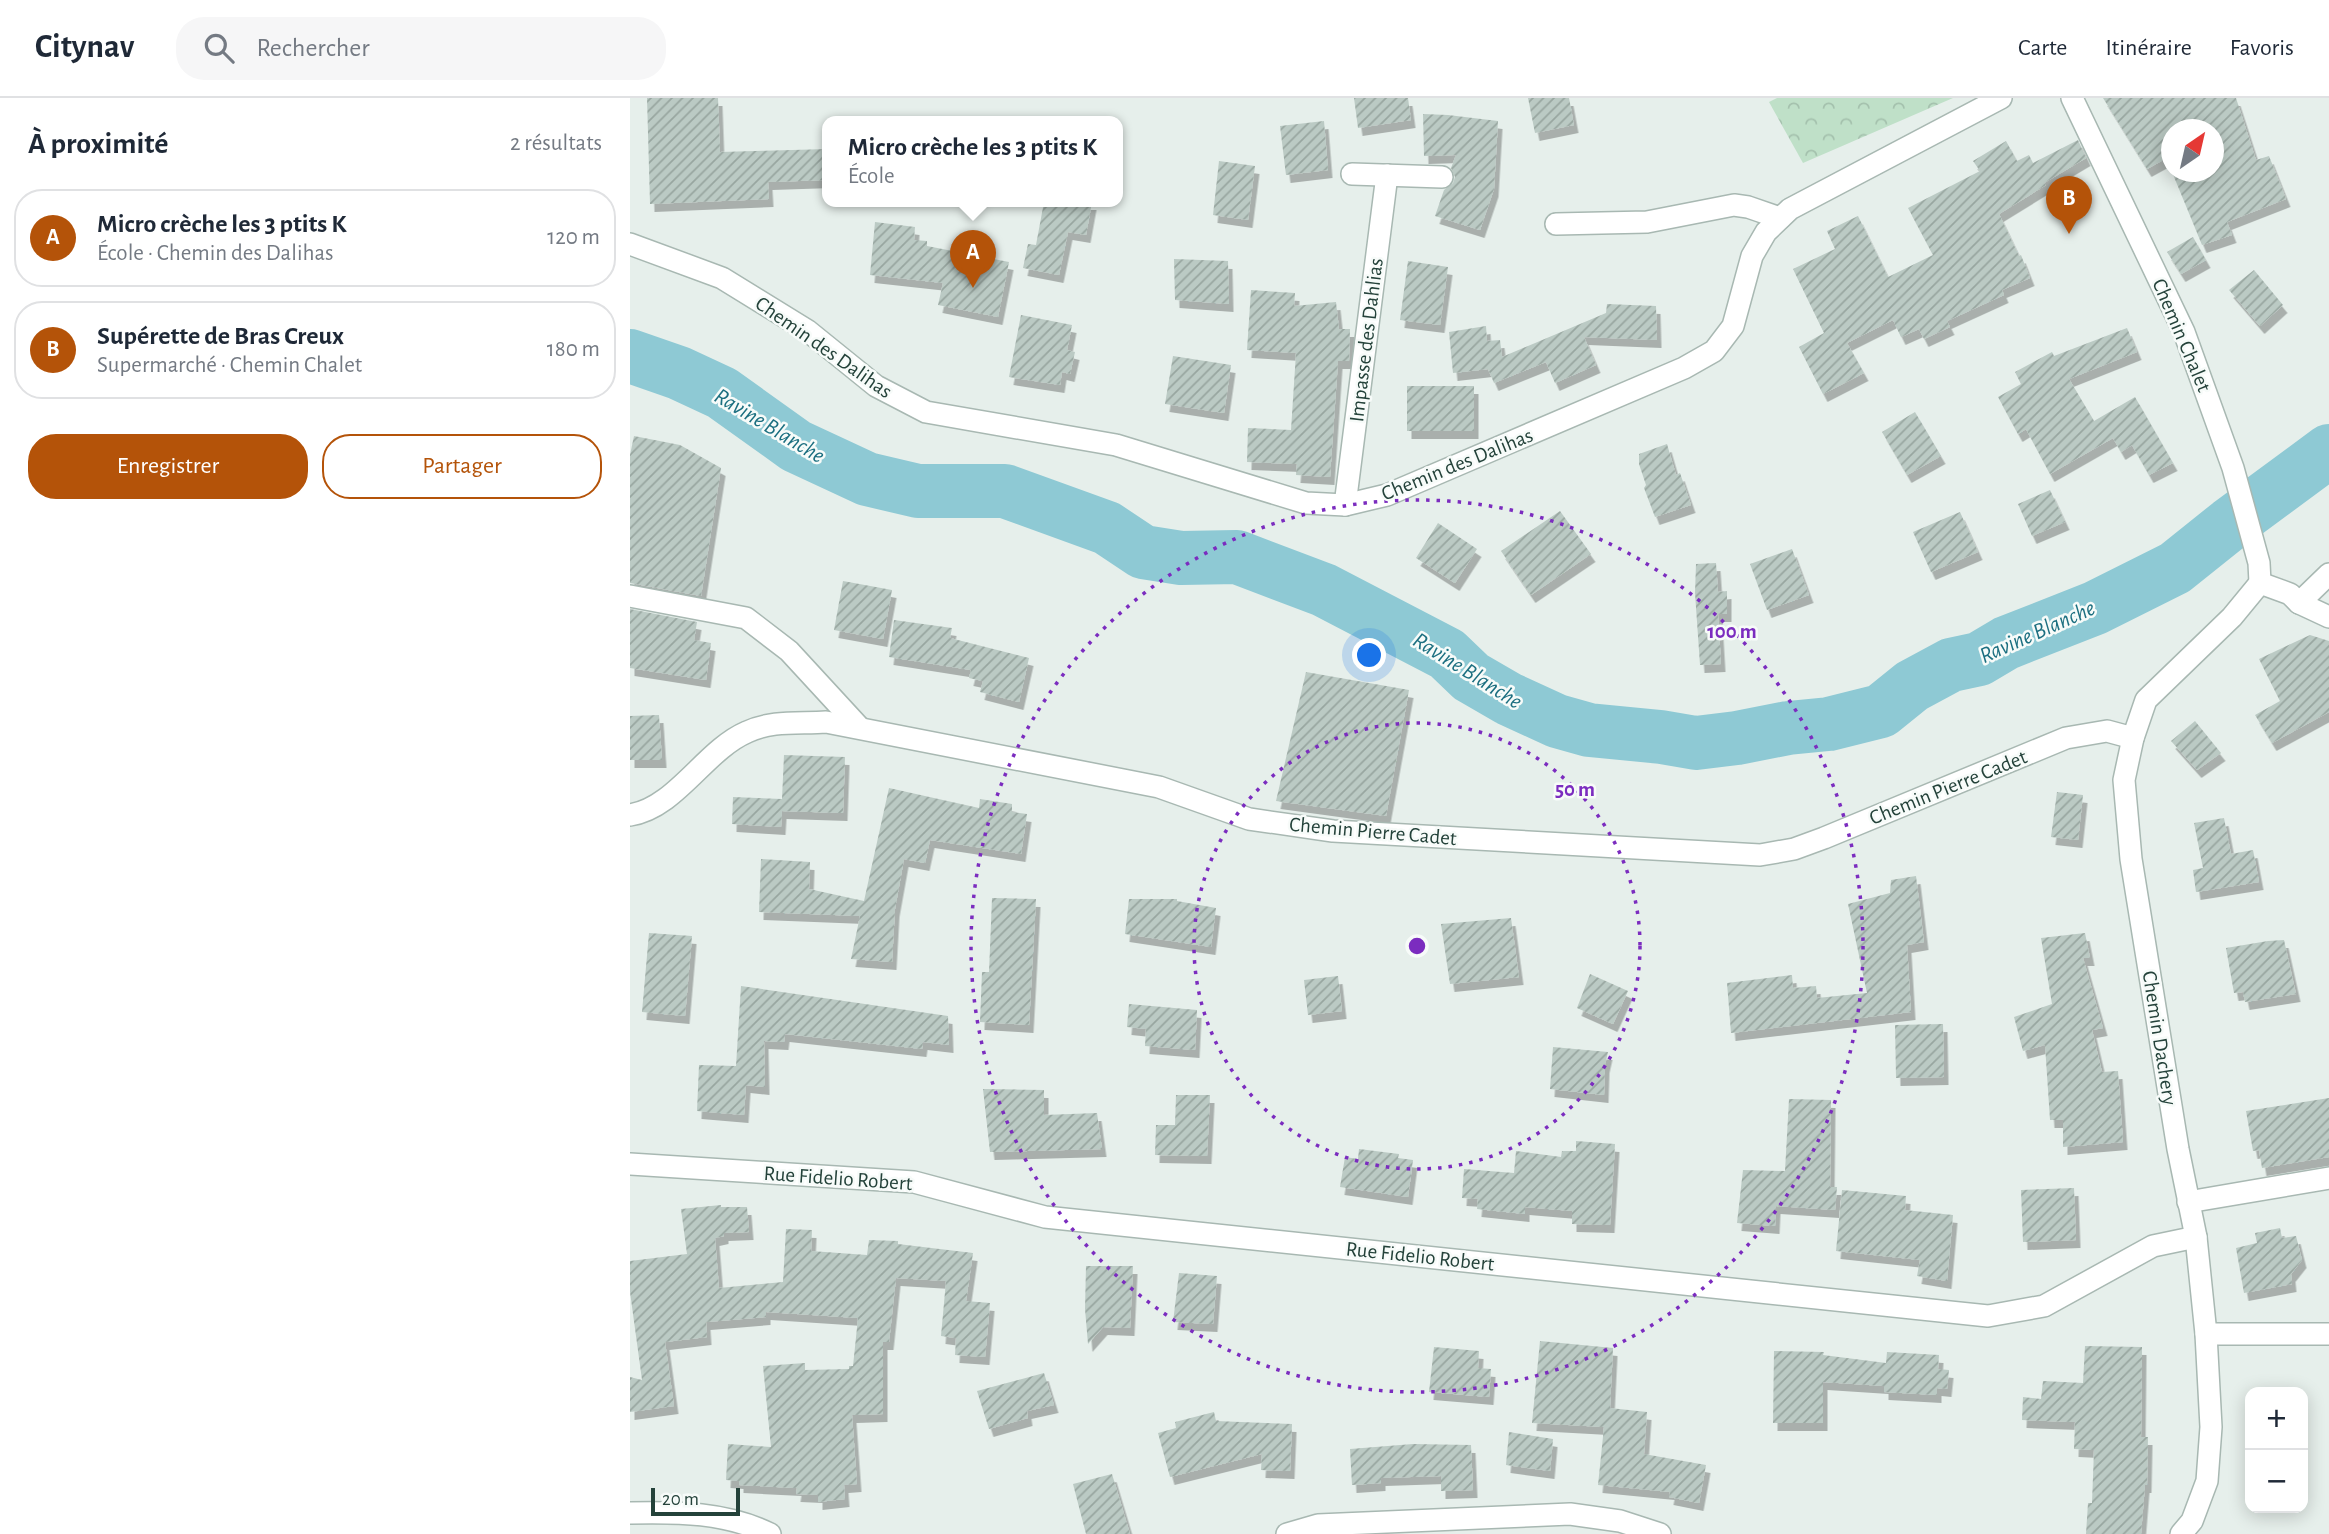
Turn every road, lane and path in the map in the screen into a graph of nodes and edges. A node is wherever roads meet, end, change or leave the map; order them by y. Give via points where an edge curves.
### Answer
1 (2001, 98) edge
2 (2072, 98) edge
3 (1352, 174) dead end
4 (1387, 175) junction
5 (1443, 177) dead end
6 (1780, 218) junction
7 (1556, 224) dead end
8 (630, 244) edge
9 (1345, 505) junction
10 (2259, 573) junction
11 (2329, 574) edge
12 (630, 596) edge
13 (2299, 603) junction
14 (2329, 617) edge
15 (859, 727) junction
16 (2133, 738) junction
17 (630, 815) edge
18 (630, 1164) edge
19 (2329, 1178) edge
20 (2188, 1202) junction
21 (2196, 1237) junction
22 (2206, 1334) junction
23 (2329, 1334) edge
24 (630, 1513) edge
25 (770, 1534) edge
26 (1287, 1534) edge
27 (1660, 1534) edge
28 (2181, 1534) edge

1 - 6 street, Chemin des Dalihas
2 - 10 street, Chemin Chalet via 2184,332 2233,468
3 - 4 street
4 - 5 street
4 - 9 street, Impasse des Dahlias
6 - 7 street via 1734,205 1647,222
6 - 9 street, Chemin des Dalihas via 1752,256 1733,326 1714,351 1387,495
8 - 9 street, Chemin des Dalihas via 722,278 808,331 876,386 926,412 1116,445 1306,503
10 - 13 street
10 - 16 street, Chemin Dachery via 2232,617 2146,700
11 - 13 street
12 - 15 street via 746,618 789,651
13 - 14 street
15 - 16 street, Chemin Pierre Cadet via 1159,787 1249,819 1333,831 1760,855 1824,838 2066,738 2107,731
15 - 17 street, Chemin Pierre Cadet via 777,723 747,732 669,796
16 - 20 street, Chemin Dachery via 2124,780 2131,859
18 - 21 street, Rue Fidelio Robert via 914,1182 1045,1217 1988,1316 2044,1306 2153,1246
19 - 20 street
20 - 21 street, Chemin Dachery
21 - 22 street, Chemin Dachery
22 - 23 street
22 - 28 street, Chemin Dachery via 2211,1427 2207,1480 2192,1521
24 - 25 street via 686,1512 748,1523
26 - 27 street via 1318,1525 1570,1514 1620,1521

